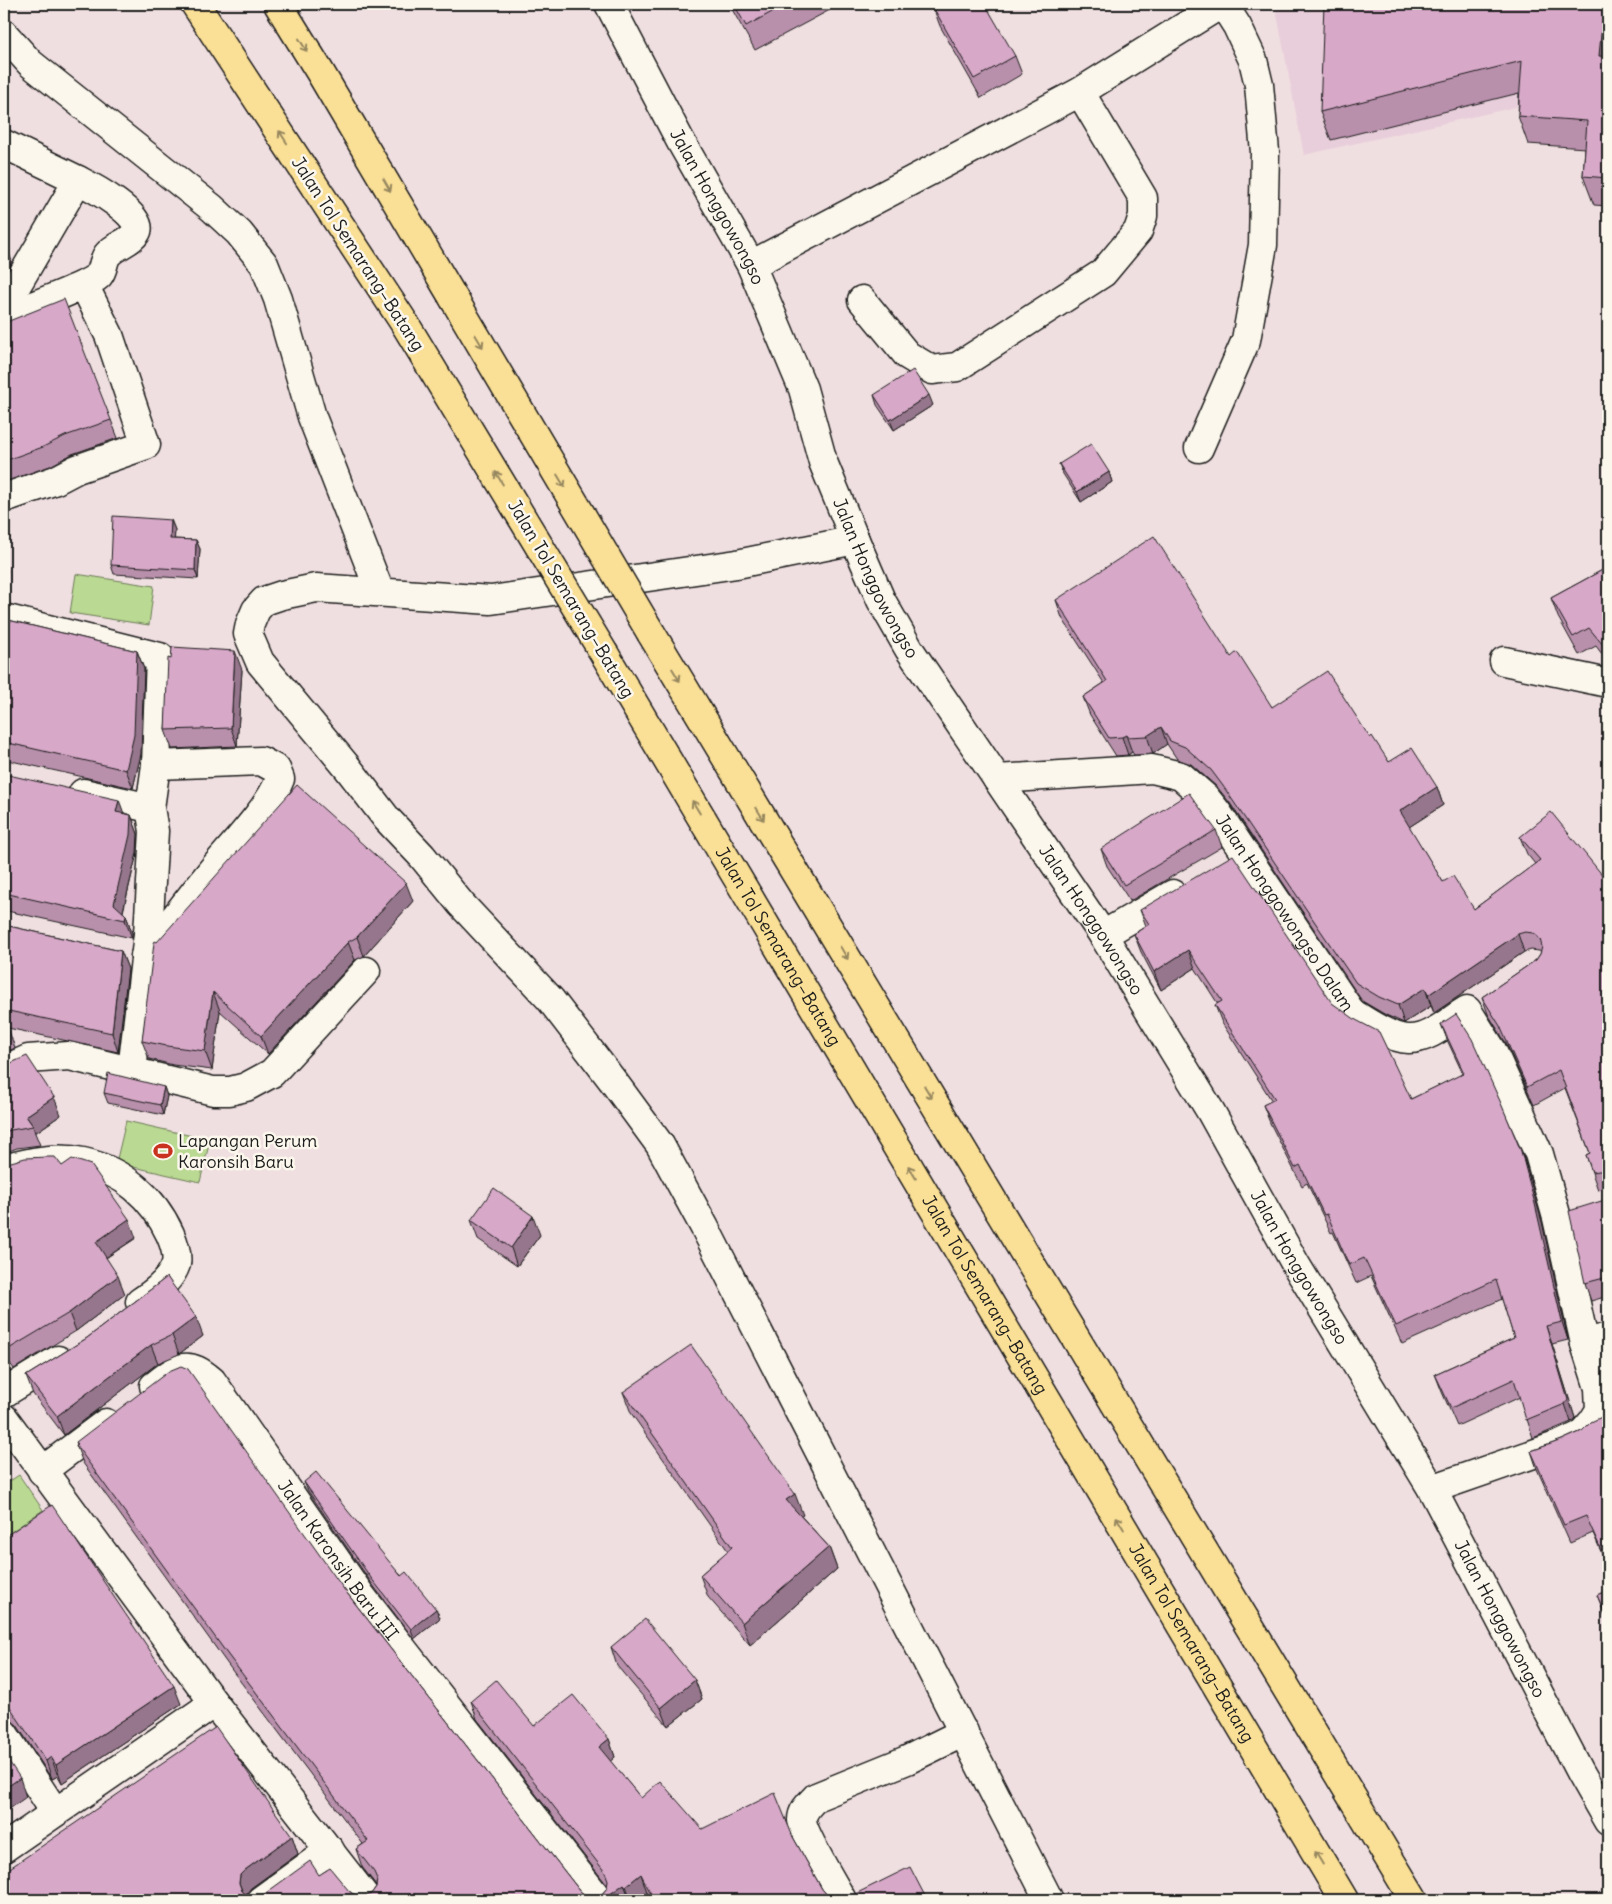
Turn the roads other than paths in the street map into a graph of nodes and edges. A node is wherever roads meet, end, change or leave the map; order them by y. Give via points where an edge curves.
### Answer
1 (195, 4) edge
2 (278, 4) edge
3 (609, 4) edge
4 (1222, 4) edge
5 (4, 34) edge
6 (1080, 92) junction
7 (4, 144) edge
8 (78, 180) junction
9 (750, 265) junction
10 (84, 284) junction
11 (862, 300) dead end
12 (4, 308) edge
13 (4, 317) edge
14 (1199, 448) dead end
15 (4, 498) edge
16 (855, 540) junction
17 (380, 592) junction
18 (4, 618) edge
19 (1504, 661) dead end
20 (1608, 683) edge
21 (156, 765) junction
22 (997, 778) junction
23 (62, 788) edge
24 (150, 808) junction
25 (1244, 852) junction
26 (1219, 866) edge
27 (1194, 881) edge
28 (1103, 935) junction
29 (116, 951) edge
30 (144, 957) junction
31 (366, 971) dead end
32 (4, 1070) edge
33 (132, 1070) junction
34 (4, 1169) edge
35 (1583, 1210) edge
36 (1557, 1218) junction
37 (117, 1319) edge
38 (1597, 1340) edge
39 (76, 1349) edge
40 (4, 1393) edge
41 (4, 1418) edge
42 (42, 1471) junction
43 (1432, 1489) junction
44 (214, 1703) junction
45 (4, 1734) edge
46 (958, 1735) junction
47 (55, 1812) junction
48 (1608, 1821) edge
49 (4, 1848) edge
50 (330, 1850) junction
51 (261, 1900) edge
52 (368, 1900) edge
53 (599, 1900) edge
54 (842, 1900) edge
55 (1033, 1900) edge
56 (1049, 1900) edge
57 (1344, 1900) edge
58 (1414, 1900) edge

57 -> 1 highway, Jalan Tol Semarang–Batang, bridge via 405,324
2 -> 58 highway, bridge via 651,633
3 - 9 street, Jalan Honggowongso
4 - 6 street
4 - 14 street via 1253,60 1259,85 1265,152 1263,245 1246,340
5 - 17 street via 30,64 212,208 239,233 264,264 278,299 312,417
6 - 9 street
6 - 11 street via 1143,198 1143,216 1138,231 1103,273 957,367 932,370 907,355
7 - 8 street
8 - 10 street via 124,209 138,224 137,232 130,239 108,254 99,275
8 - 12 street
9 - 16 street, Jalan Honggowongso via 803,389 823,462
10 - 13 street
10 - 15 street via 109,335 146,445
16 - 17 street via 737,564 491,600
16 - 22 street, Jalan Honggowongso via 881,600 909,649
17 - 46 street via 316,588 264,601 256,610 248,634 260,662 387,819 550,999 660,1145 705,1228
18 - 21 street via 160,657
19 - 20 street
21 - 24 street
21 - 30 street via 261,761 276,769 280,780 260,812
22 - 25 street, Jalan Honggowongso Dalam via 1152,769 1181,776 1211,805
22 - 28 street, Jalan Honggowongso
23 - 24 street
24 - 30 street via 154,831
25 - 26 street
25 - 36 street, Jalan Honggowongso Dalam via 1351,1012 1379,1030 1406,1040 1431,1032 1476,1004 1492,1050 1540,1154
27 - 28 street
28 - 43 street, Jalan Honggowongso via 1210,1112 1296,1265
29 - 30 street
30 - 33 street
31 - 33 street via 272,1073 246,1087 213,1091
32 - 33 street via 28,1059 69,1056
34 - 37 street via 33,1161 81,1162 108,1170 133,1184 158,1211 174,1242 176,1264 152,1294
35 - 36 street
36 - 38 street, Jalan Honggowongso Dalam
38 - 43 street, Jalan Honggowongso Dalam via 1600,1410 1582,1435
39 - 40 street
41 - 42 street
42 - 44 street
42 - 53 street, Jalan Karonsih Baru III via 167,1376 180,1369 191,1367 199,1370 212,1381 362,1597
43 - 48 street, Jalan Honggowongso
44 - 47 street
44 - 50 street
45 - 47 street
46 - 54 street via 816,1797 805,1809 802,1820 808,1836
46 - 55 street
46 - 56 street
47 - 49 street
50 - 51 street
50 - 52 street

